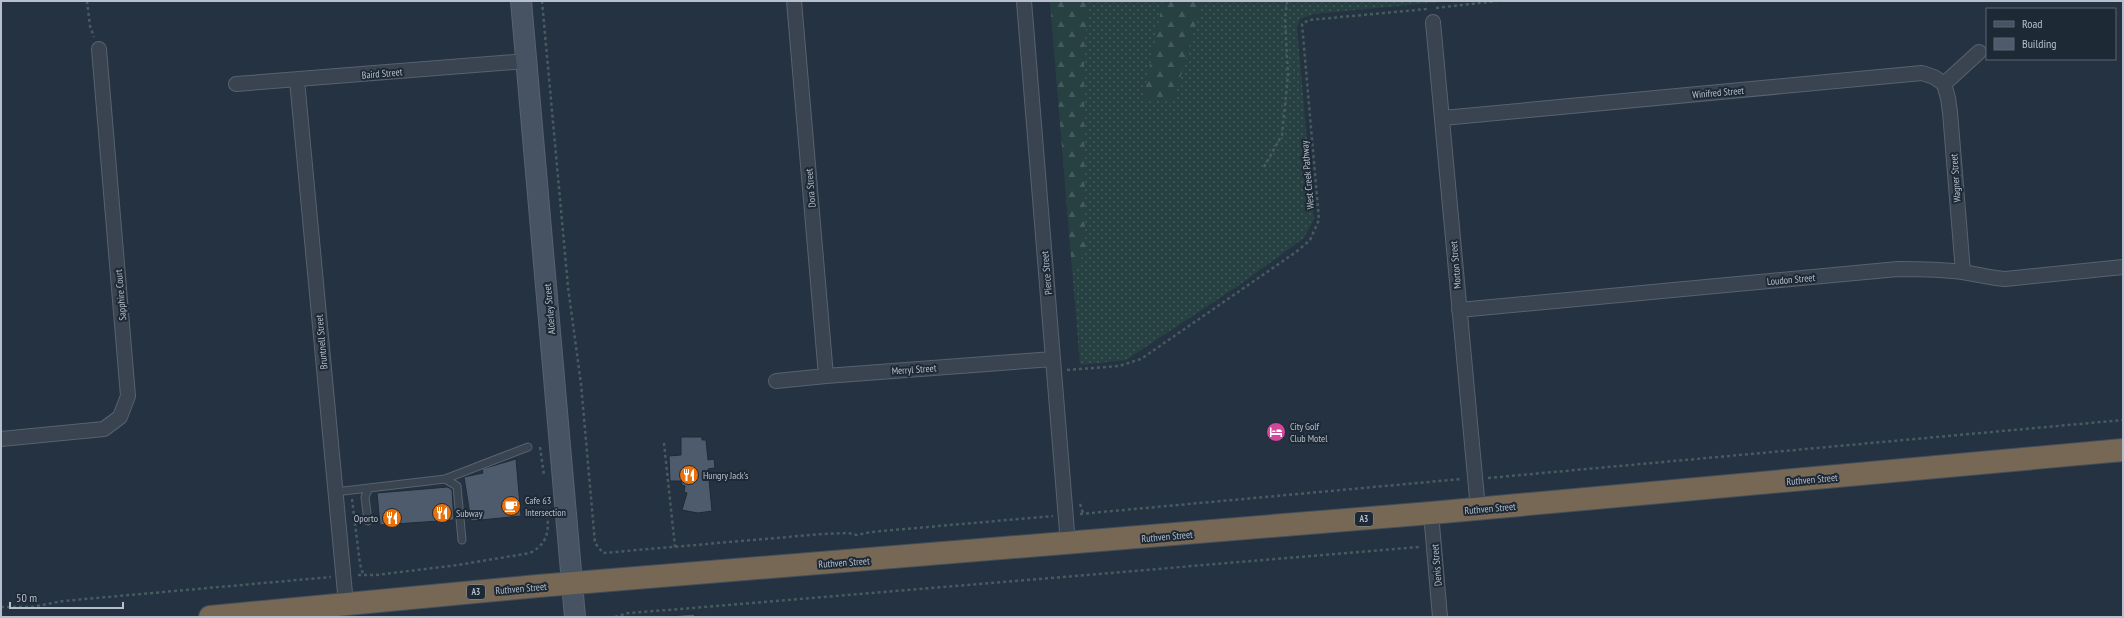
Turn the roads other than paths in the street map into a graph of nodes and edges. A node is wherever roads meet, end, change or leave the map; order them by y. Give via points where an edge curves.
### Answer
1 (521, 1) edge
2 (794, 1) edge
3 (1024, 1) edge
4 (1433, 22) dead end
5 (99, 48) road end
6 (1979, 52) dead end
7 (528, 61) junction
8 (297, 80) junction
9 (236, 84) dead end
10 (1944, 84) junction
11 (1443, 118) junction
12 (2123, 267) edge
13 (1963, 272) junction
14 (1459, 310) junction
15 (1053, 360) junction
16 (826, 376) junction
17 (776, 381) dead end
18 (1, 439) edge
19 (528, 447) dead end
20 (2123, 450) edge
21 (445, 480) junction
22 (369, 488) junction
23 (335, 492) junction
24 (1478, 509) junction
25 (1432, 513) junction
26 (368, 521) dead end
27 (462, 540) dead end
28 (1068, 544) junction
29 (573, 584) junction
30 (346, 604) junction
31 (210, 617) edge
32 (575, 617) edge
33 (1440, 617) edge

1 - 7 street, Alderley Street
2 - 16 street, Dora Street
3 - 15 street, Pierce Street
4 - 11 street, Morton Street
5 - 18 street, Sapphire Court via 128,396 120,417 104,429
6 - 10 street
7 - 8 street, Baird Street
7 - 29 street, Alderley Street
8 - 9 street, Baird Street
8 - 23 street, Bruntnell Street
10 - 11 street, Winifred Street via 1922,73
10 - 13 street, Wagner Street via 1950,112
11 - 14 street, Morton Street
12 - 13 street, Loudon Street via 2005,279
13 - 14 street, Loudon Street via 1931,268 1898,269
14 - 24 street, Morton Street
15 - 16 street, Merryl Street
15 - 28 street, Pierce Street
16 - 17 street, Merryl Street
19 - 21 lane
20 - 24 highway, Ruthven Street / A3
21 - 22 lane
21 - 27 lane via 457,486
22 - 23 lane
22 - 26 lane via 366,497
23 - 30 street, Bruntnell Street
24 - 25 highway, Ruthven Street / A3
25 - 28 highway, Ruthven Street / A3
25 - 33 street, Denis Street
28 - 29 highway, Ruthven Street / A3
29 - 30 highway, Ruthven Street / A3
29 - 32 street, Alderley Street
30 - 31 highway, Ruthven Street / A3

